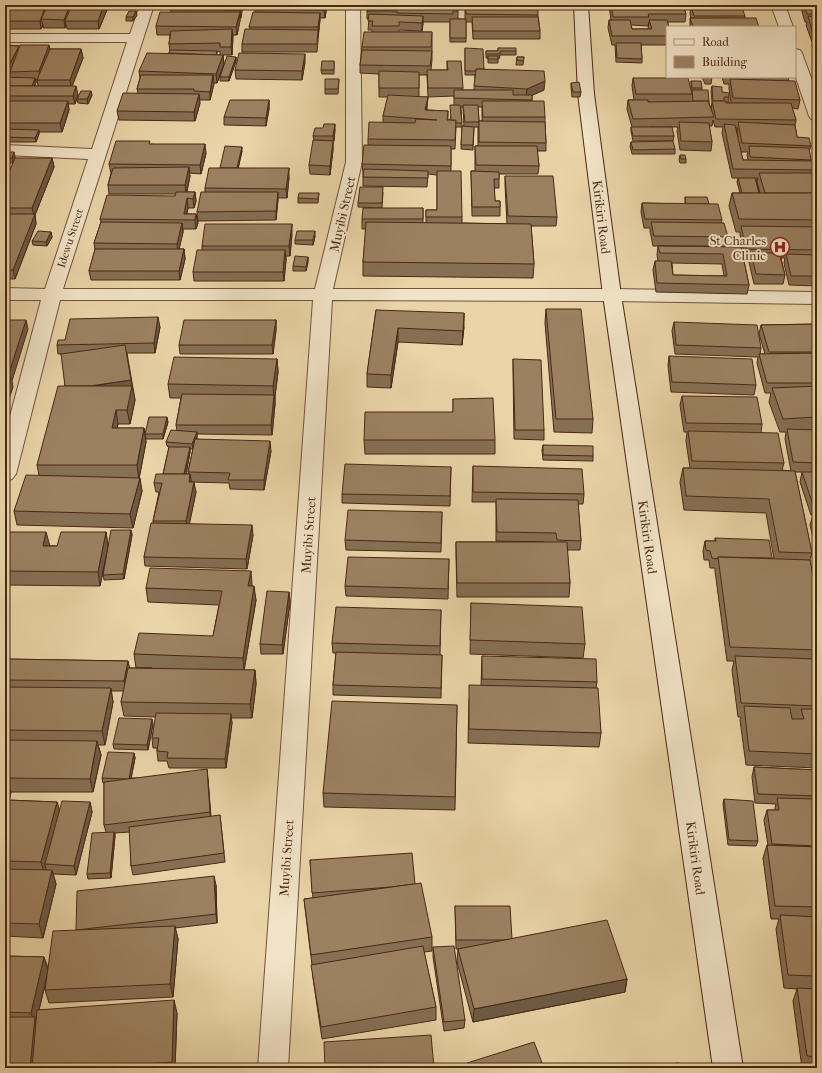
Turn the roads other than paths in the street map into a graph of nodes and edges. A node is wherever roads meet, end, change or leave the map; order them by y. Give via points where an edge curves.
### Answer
1 (147, 5) edge
2 (353, 5) edge
3 (580, 5) edge
4 (778, 5) edge
5 (786, 26) edge
6 (5, 38) edge
7 (137, 38) junction
8 (796, 56) edge
9 (817, 116) edge
10 (5, 150) edge
11 (97, 154) junction
12 (5, 294) edge
13 (52, 294) junction
14 (323, 294) junction
15 (612, 294) junction
16 (817, 298) edge
17 (6, 468) edge
18 (273, 1068) edge
19 (728, 1068) edge

1 - 7 street, Idewu Street
2 - 14 street, Muyibi Street via 354,162
3 - 15 street, Kirikiri Road via 586,94
4 - 5 street
6 - 7 street
7 - 11 street, Idewu Street
8 - 9 street
10 - 11 street
11 - 13 street, Idewu Street
12 - 13 street
13 - 14 street
13 - 17 street, Idewu Street
14 - 15 street
14 - 18 street, Muyibi Street
15 - 16 street
15 - 19 street, Kirikiri Road

